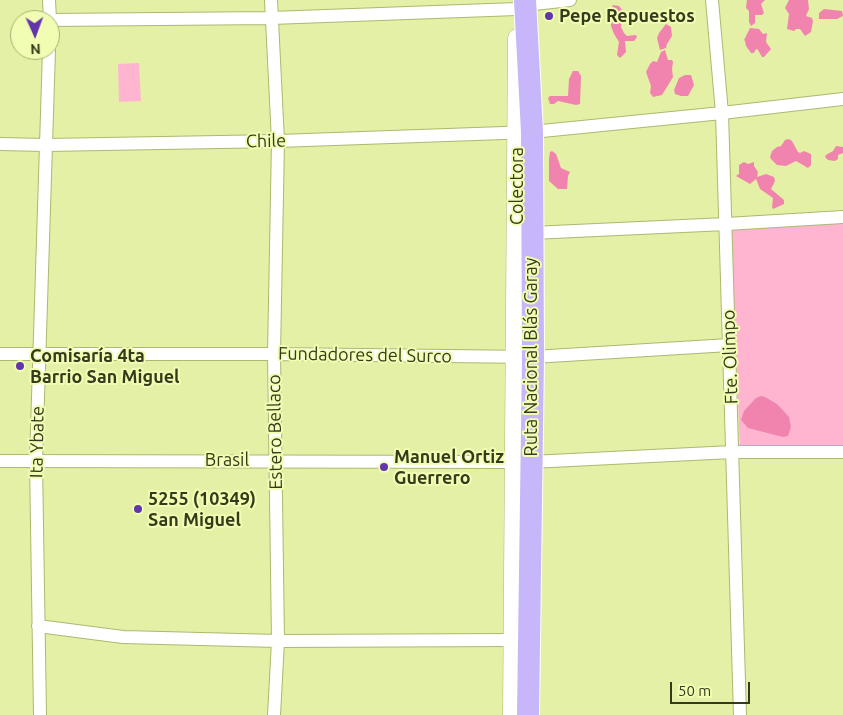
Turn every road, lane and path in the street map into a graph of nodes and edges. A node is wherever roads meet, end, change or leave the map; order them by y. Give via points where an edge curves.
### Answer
1 (270, 0) edge
2 (570, 0) edge
3 (712, 0) edge
4 (521, 3) edge
5 (271, 18) junction
6 (60, 20) edge
7 (49, 60) edge
8 (843, 99) edge
9 (722, 114) junction
10 (525, 132) junction
11 (278, 141) junction
12 (0, 144) edge
13 (46, 145) junction
14 (843, 217) edge
15 (726, 224) junction
16 (532, 233) junction
17 (729, 345) junction
18 (0, 354) edge
19 (39, 354) junction
20 (274, 354) junction
21 (524, 357) junction
22 (732, 452) junction
23 (843, 452) edge
24 (276, 460) junction
25 (0, 461) edge
26 (36, 461) junction
27 (523, 462) junction
28 (38, 626) junction
29 (514, 640) junction
30 (278, 642) junction
31 (40, 715) edge
32 (274, 715) edge
33 (512, 715) edge
34 (528, 715) edge
35 (740, 715) edge

1 - 5 street, Estero Bellaco
2 - 4 street
3 - 9 street, Fte. Olimpo
4 - 5 street
4 - 10 highway, Ruta Nacional Blás Garay
5 - 6 street
5 - 11 street, Estero Bellaco
7 - 13 street, Ita Ybate
8 - 9 street, Chile
9 - 10 street, Chile
9 - 15 street, Fte. Olimpo
10 - 11 street, Chile
10 - 16 highway, Ruta Nacional Blás Garay
10 - 21 main road, Colectora
11 - 13 street, Chile
11 - 20 street, Estero Bellaco
12 - 13 street, Chile
13 - 19 street, Ita Ybate
14 - 15 street
15 - 16 street
15 - 17 street, Fte. Olimpo
16 - 21 highway, Ruta Nacional Blás Garay
17 - 21 street, Fundadores del Surco
17 - 22 street, Fte. Olimpo
18 - 19 street, Fundadores del Surco
19 - 20 street, Fundadores del Surco
19 - 26 street, Ita Ybate
20 - 21 street, Fundadores del Surco
20 - 24 street, Estero Bellaco
21 - 27 highway, Ruta Nacional Blás Garay
22 - 23 street, Brasil
22 - 27 street, Brasil
22 - 35 street, Fte. Olimpo
24 - 26 street, Brasil
24 - 27 street, Brasil
24 - 30 street, Estero Bellaco
25 - 26 street, Brasil
26 - 28 street, Ita Ybate
27 - 29 main road
27 - 34 highway, Ruta Nacional Blás Garay
28 - 30 street via 123,637
28 - 31 street, Ita Ybate
29 - 30 street
29 - 33 main road
30 - 32 street, Estero Bellaco

